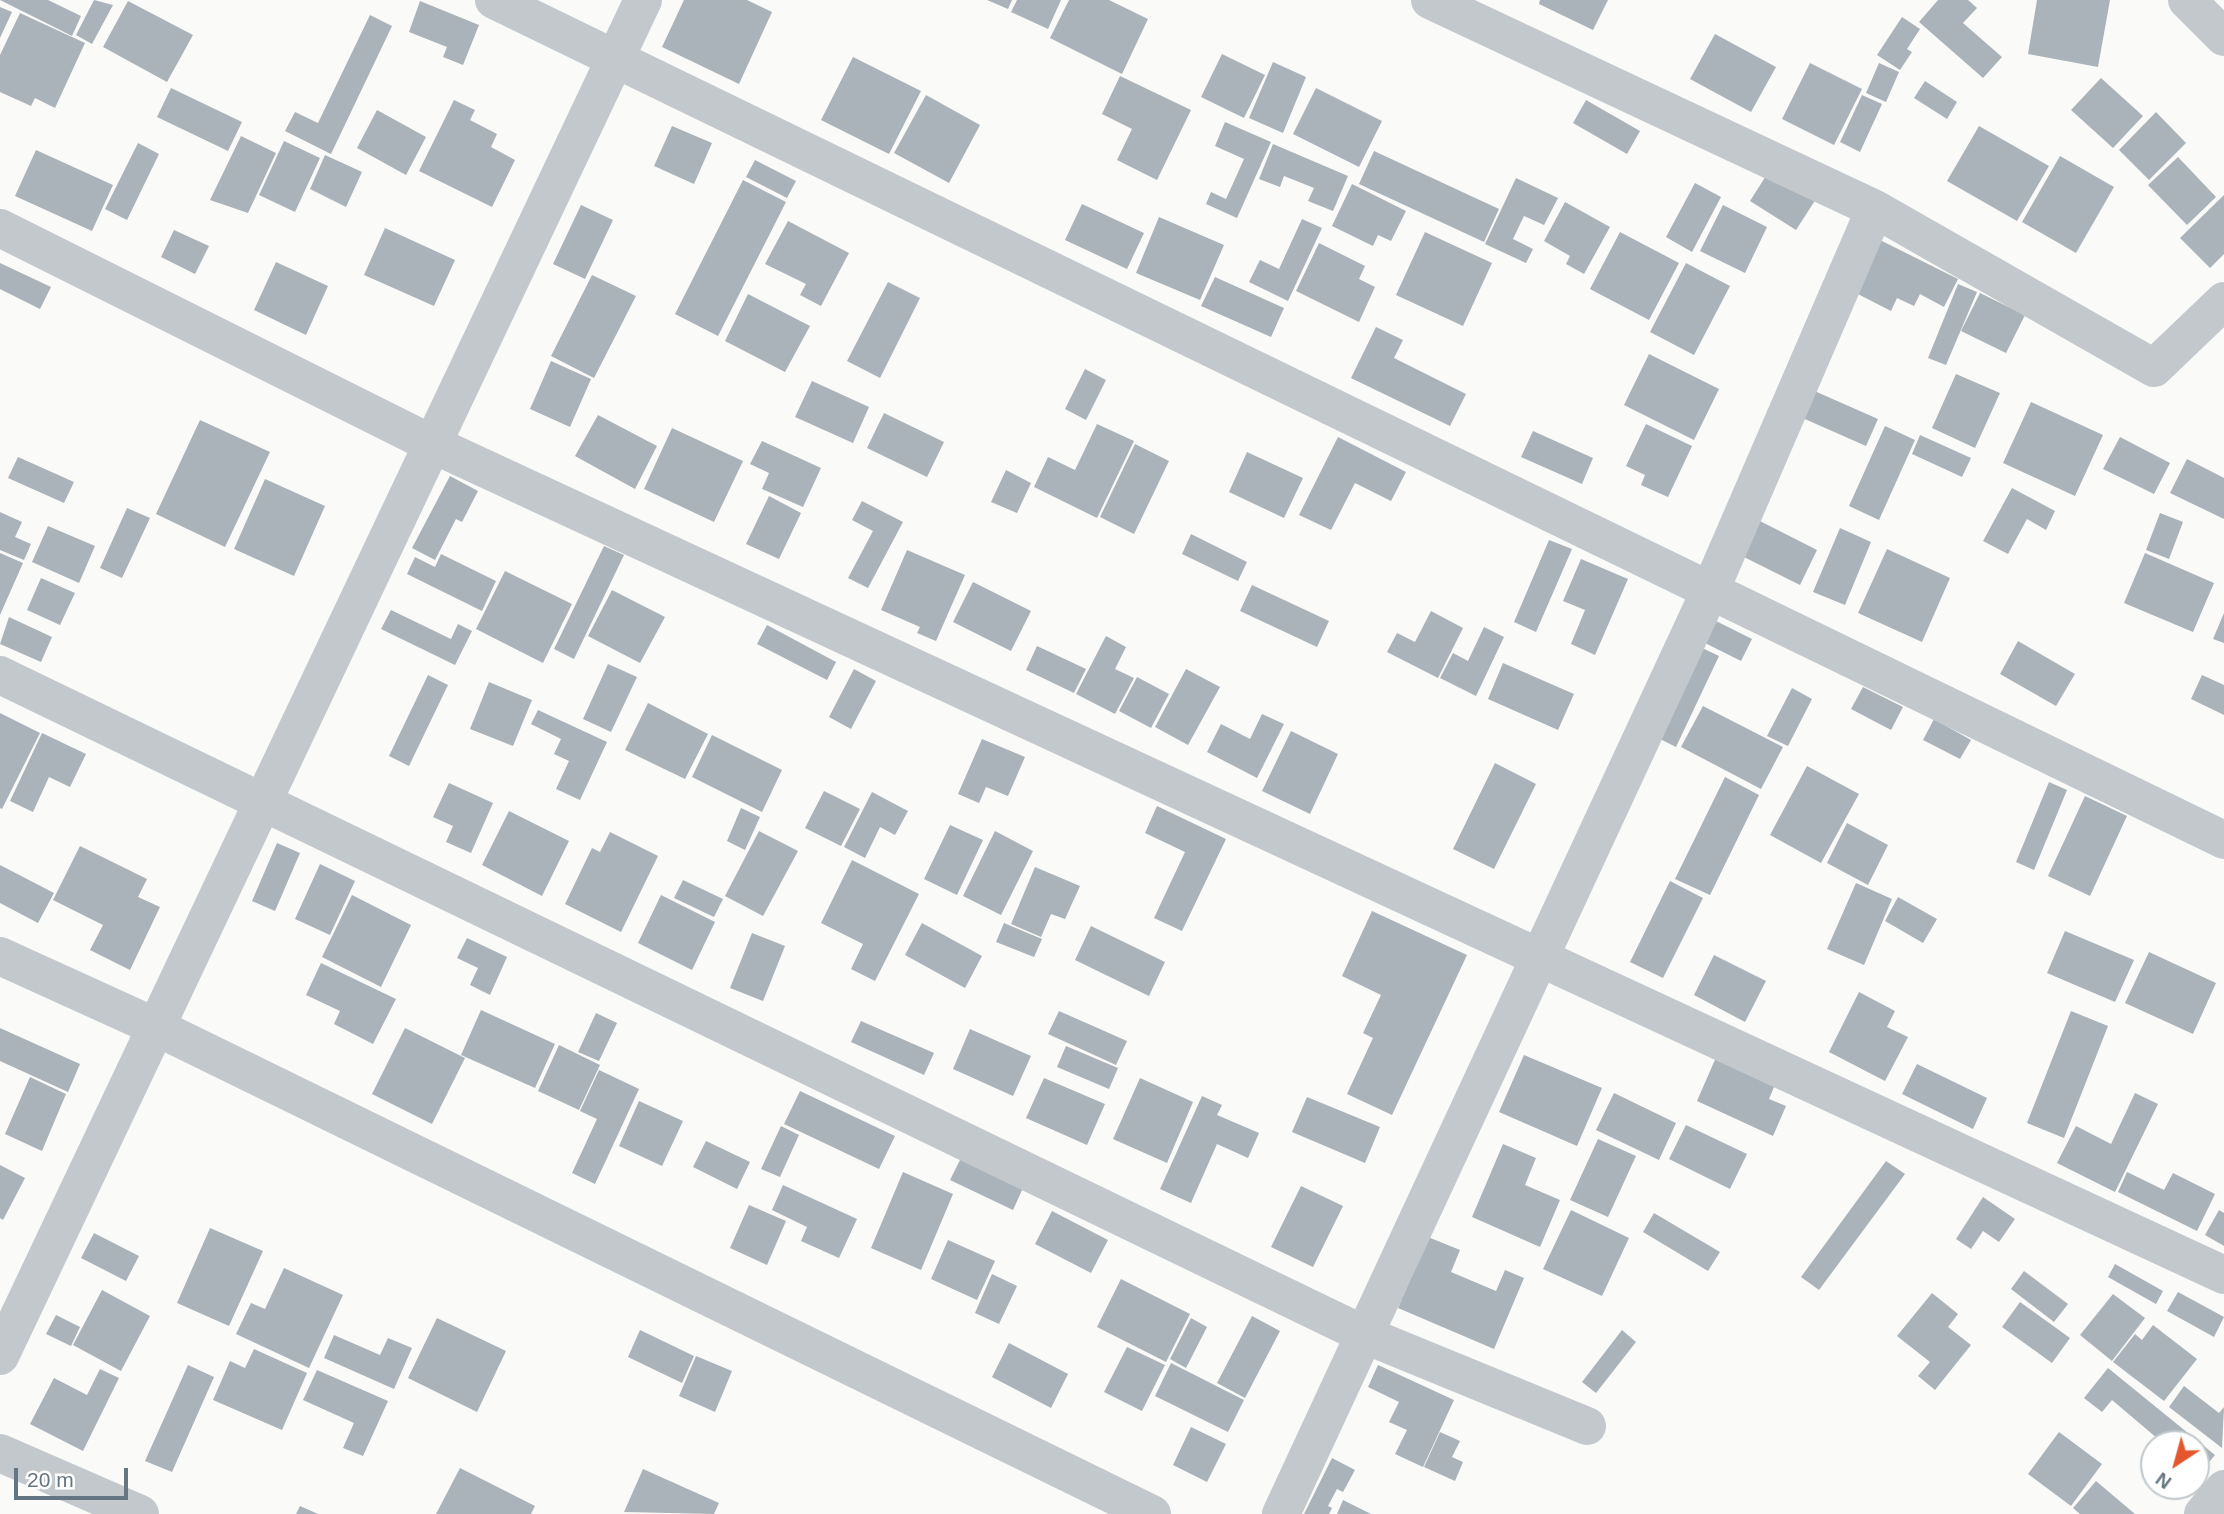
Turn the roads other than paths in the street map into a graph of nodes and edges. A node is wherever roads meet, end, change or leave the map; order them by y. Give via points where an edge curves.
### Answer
1 (494, 0) edge
2 (643, 0) edge
3 (1430, 0) edge
4 (2187, 0) edge
5 (2224, 37) edge
6 (615, 59) junction
7 (1875, 209) junction
8 (0, 228) edge
9 (2224, 301) edge
10 (432, 444) junction
11 (1710, 590) junction
12 (0, 675) edge
13 (262, 803) junction
14 (2224, 840) edge
15 (0, 956) edge
16 (1541, 960) junction
17 (156, 1027) junction
18 (2224, 1275) edge
19 (1365, 1335) junction
20 (0, 1356) edge
21 (1587, 1426) dead end
22 (0, 1453) edge
23 (2224, 1489) edge
24 (140, 1514) edge
25 (1152, 1514) edge
26 (1281, 1514) edge
27 (2203, 1514) edge

1 - 6 street
2 - 6 street
3 - 7 street
4 - 5 street
6 - 10 street
6 - 11 street
7 - 9 street via 2154,368
7 - 11 street
8 - 10 street
10 - 13 street
10 - 16 street
11 - 14 street
11 - 16 street
12 - 13 street
13 - 17 street
13 - 19 street
15 - 17 street
16 - 18 street
16 - 19 street
17 - 20 street
17 - 25 street
19 - 21 street
19 - 26 street
22 - 24 street
23 - 27 street

